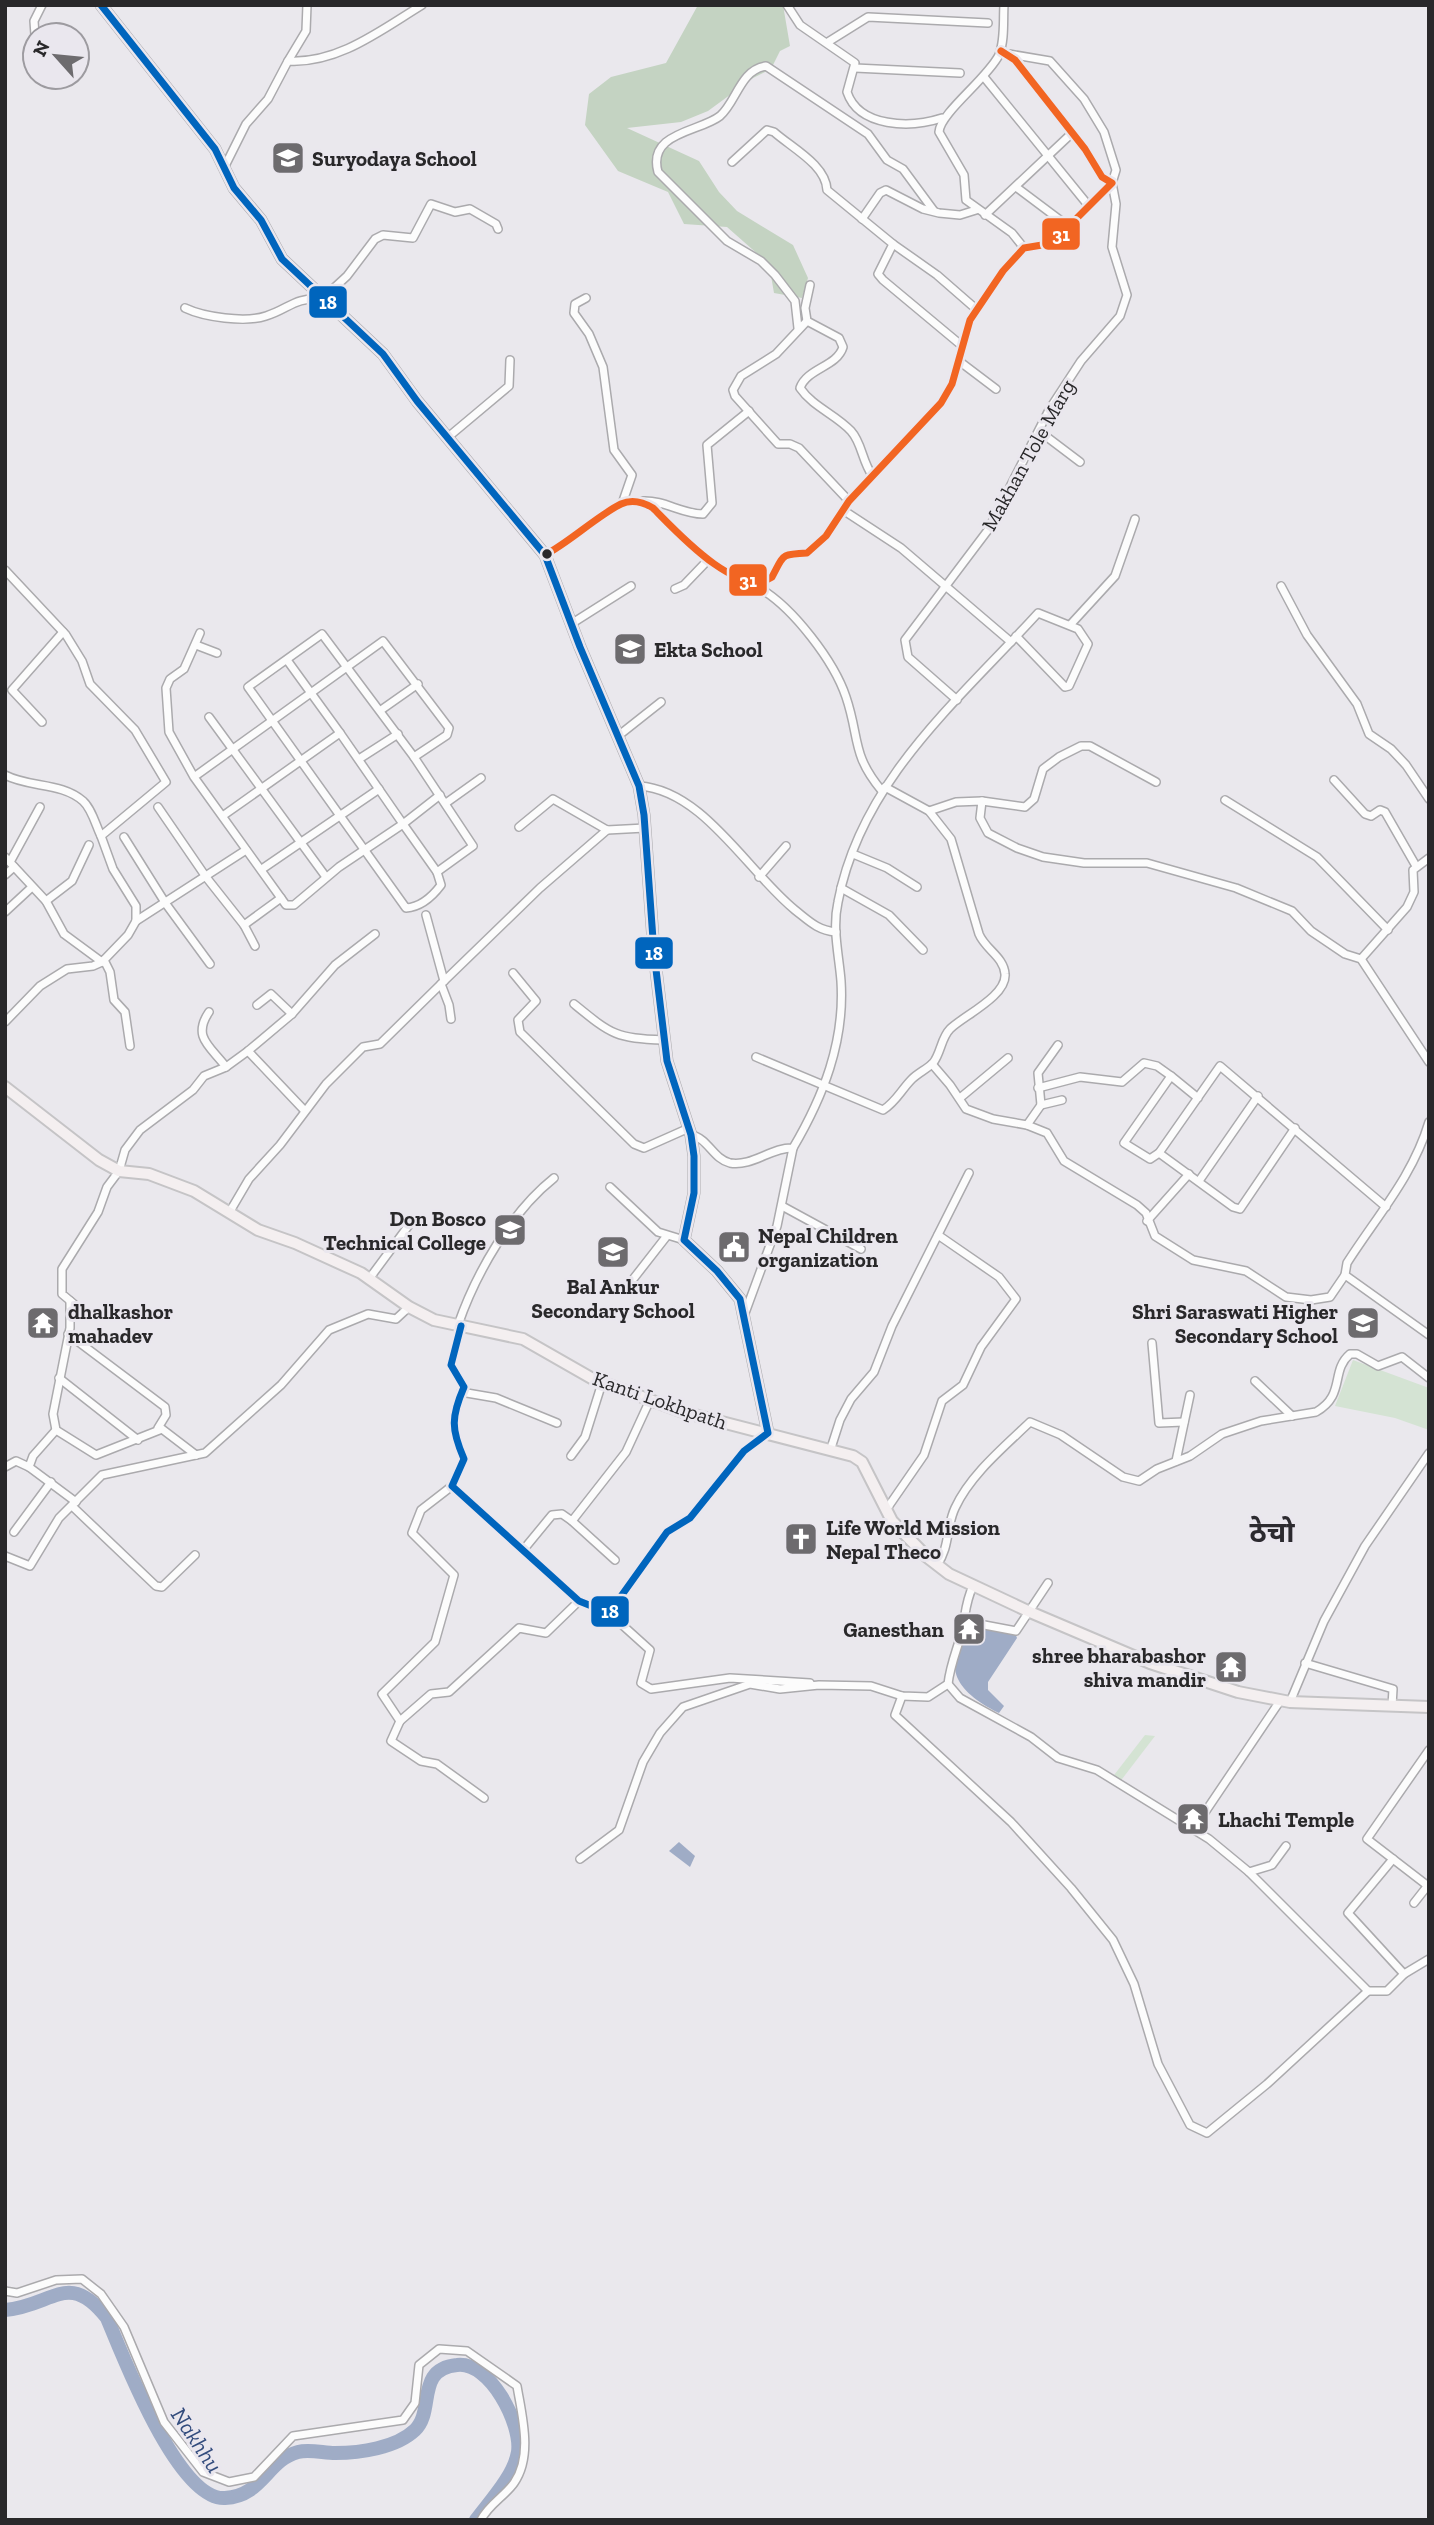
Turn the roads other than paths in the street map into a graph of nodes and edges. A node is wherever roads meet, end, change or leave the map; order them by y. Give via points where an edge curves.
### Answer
1 (43, 5) edge
2 (102, 5) edge
3 (307, 5) edge
4 (422, 5) edge
5 (787, 5) edge
6 (1004, 5) edge
7 (34, 21) edge
8 (988, 23) dead end
9 (828, 41) junction
10 (1005, 52) junction
11 (288, 61) junction
12 (855, 68) junction
13 (960, 74) dead end
14 (984, 77) junction
15 (942, 118) junction
16 (1071, 134) junction
17 (1047, 155) junction
18 (732, 162) dead end
19 (225, 169) junction
20 (1112, 183) junction
21 (1016, 187) junction
22 (1088, 205) junction
23 (976, 209) junction
24 (934, 211) junction
25 (985, 215) junction
26 (862, 219) junction
27 (1068, 226) junction
28 (498, 229) dead end
29 (893, 244) junction
30 (1024, 248) junction
31 (810, 285) dead end
32 (586, 298) dead end
33 (322, 299) junction
34 (185, 308) dead end
35 (976, 309) junction
36 (807, 321) junction
37 (797, 328) junction
38 (961, 345) junction
39 (510, 360) dead end
40 (959, 361) junction
41 (996, 389) dead end
42 (749, 411) junction
43 (1039, 431) junction
44 (447, 438) junction
45 (1080, 462) dead end
46 (872, 475) junction
47 (642, 501) junction
48 (849, 502) junction
49 (622, 504) junction
50 (843, 510) junction
51 (1135, 519) dead end
52 (545, 555) junction
53 (708, 560) junction
54 (5, 570) edge
55 (759, 582) junction
56 (631, 586) dead end
57 (1281, 586) dead end
58 (944, 587) junction
59 (674, 589) dead end
60 (571, 624) junction
61 (1071, 624) junction
62 (63, 632) junction
63 (200, 633) dead end
64 (1014, 639) junction
65 (195, 645) junction
66 (217, 653) dead end
67 (287, 660) junction
68 (348, 666) junction
69 (418, 684) junction
70 (310, 693) junction
71 (957, 700) junction
72 (660, 702) dead end
73 (381, 710) junction
74 (209, 718) dead end
75 (272, 720) junction
76 (41, 722) dead end
77 (340, 733) junction
78 (398, 734) junction
79 (618, 736) junction
80 (231, 749) junction
81 (414, 757) junction
82 (359, 759) junction
83 (300, 761) junction
84 (5, 775) edge
85 (194, 777) junction
86 (481, 778) dead end
87 (1334, 780) dead end
88 (1156, 782) dead end
89 (639, 786) junction
90 (260, 789) junction
91 (379, 789) junction
92 (883, 789) junction
93 (440, 795) junction
94 (1429, 799) edge
95 (1225, 800) dead end
96 (982, 801) junction
97 (446, 803) junction
98 (40, 807) dead end
99 (158, 807) dead end
100 (929, 811) junction
101 (223, 815) junction
102 (338, 816) junction
103 (403, 824) junction
104 (519, 827) dead end
105 (645, 828) junction
106 (607, 830) junction
107 (101, 836) junction
108 (124, 837) dead end
109 (300, 841) junction
110 (89, 845) dead end
111 (786, 846) dead end
112 (246, 850) junction
113 (364, 851) junction
114 (853, 854) junction
115 (1429, 858) edge
116 (10, 862) edge
117 (1416, 866) junction
118 (261, 869) junction
119 (437, 872) junction
120 (5, 875) edge
121 (206, 877) junction
122 (326, 877) junction
123 (759, 877) junction
124 (32, 887) junction
125 (917, 887) dead end
126 (841, 888) junction
127 (281, 898) junction
128 (46, 901) junction
129 (166, 904) junction
130 (5, 912) edge
131 (426, 915) dead end
132 (136, 921) junction
133 (244, 925) junction
134 (1388, 930) junction
135 (836, 932) junction
136 (375, 934) dead end
137 (255, 946) dead end
138 (923, 950) dead end
139 (1361, 959) junction
140 (103, 961) junction
141 (210, 964) dead end
142 (513, 973) dead end
143 (442, 983) junction
144 (575, 1004) dead end
145 (257, 1005) dead end
146 (209, 1012) dead end
147 (292, 1014) junction
148 (451, 1019) dead end
149 (5, 1022) edge
150 (664, 1041) junction
151 (1058, 1045) dead end
152 (130, 1046) dead end
153 (248, 1051) junction
154 (756, 1057) dead end
155 (1008, 1058) dead end
156 (1429, 1062) edge
157 (932, 1064) junction
158 (226, 1067) junction
159 (1171, 1076) junction
160 (5, 1087) edge
161 (825, 1087) junction
162 (1038, 1088) junction
163 (1258, 1096) junction
164 (960, 1098) junction
165 (1198, 1098) junction
166 (1062, 1100) dead end
167 (1041, 1105) junction
168 (304, 1110) junction
169 (1429, 1122) edge
170 (1027, 1125) junction
171 (1295, 1128) junction
172 (690, 1131) junction
173 (793, 1147) junction
174 (1159, 1153) junction
175 (119, 1171) junction
176 (969, 1173) dead end
177 (1189, 1174) junction
178 (554, 1178) dead end
179 (1199, 1181) junction
180 (610, 1187) dead end
181 (782, 1206) junction
182 (1386, 1207) junction
183 (229, 1213) junction
184 (1147, 1221) junction
185 (409, 1225) dead end
186 (938, 1235) junction
187 (666, 1237) junction
188 (684, 1240) junction
189 (861, 1249) dead end
190 (1345, 1275) junction
191 (634, 1278) dead end
192 (369, 1279) junction
193 (409, 1307) junction
194 (743, 1321) junction
195 (460, 1325) junction
196 (68, 1334) junction
197 (1429, 1335) edge
198 (1152, 1343) dead end
199 (59, 1378) junction
200 (1429, 1378) edge
201 (1255, 1381) dead end
202 (602, 1383) junction
203 (461, 1392) junction
204 (1189, 1395) dead end
205 (650, 1400) junction
206 (1293, 1416) junction
207 (1184, 1422) junction
208 (556, 1423) dead end
209 (158, 1428) junction
210 (56, 1430) junction
211 (768, 1433) junction
212 (138, 1440) junction
213 (831, 1448) junction
214 (1429, 1453) edge
215 (197, 1455) junction
216 (571, 1456) dead end
217 (1177, 1461) junction
218 (5, 1466) edge
219 (29, 1467) junction
220 (51, 1482) junction
221 (452, 1486) junction
222 (74, 1504) junction
223 (886, 1510) junction
224 (572, 1521) junction
225 (14, 1532) dead end
226 (524, 1549) junction
227 (195, 1555) dead end
228 (5, 1556) edge
229 (615, 1560) dead end
230 (937, 1564) junction
231 (1048, 1583) dead end
232 (973, 1586) junction
233 (579, 1601) junction
234 (1030, 1612) junction
235 (609, 1613) junction
236 (959, 1640) junction
237 (1305, 1663) junction
238 (948, 1684) junction
239 (820, 1685) junction
240 (902, 1696) junction
241 (1285, 1702) junction
242 (1392, 1706) junction
243 (1429, 1707) edge
244 (400, 1721) junction
245 (1429, 1750) edge
246 (484, 1798) dead end
247 (1193, 1830) junction
248 (1286, 1846) dead end
249 (580, 1859) dead end
250 (1393, 1859) junction
251 (1249, 1872) junction
252 (1428, 1885) edge
253 (1414, 1903) dead end
254 (1429, 1959) edge
255 (1404, 1974) junction
256 (1368, 1990) junction
257 (5, 2291) edge
258 (481, 2520) edge

1 - 7 street
2 - 19 main road via 215,149
3 - 11 street via 306,31
4 - 11 street via 374,36 313,63
5 - 9 street via 800,25
6 - 10 street
8 - 9 street via 867,17
9 - 12 street via 855,63
10 - 14 street
10 - 16 street
10 - 20 street, Makhan Tole Marg via 1050,61 1084,99 1098,118 1113,154 1116,170
11 - 19 street via 268,99 246,124
12 - 13 street
12 - 15 street via 847,92 859,113 877,120 915,123
14 - 15 street
14 - 17 street
15 - 23 street via 939,132 964,175 966,200
16 - 17 street
16 - 20 street via 1102,177
17 - 21 street
17 - 22 street
18 - 26 street via 767,130 774,132 819,169 828,179 827,190
19 - 33 main road via 282,259
20 - 22 street
20 - 43 street, Makhan Tole Marg via 1116,204 1112,247 1127,295 1124,307 1081,361
21 - 25 street
21 - 27 street
22 - 27 street
23 - 24 street via 955,215
23 - 25 street
24 - 26 street via 886,190
24 - 37 street via 869,134 766,65 745,79 718,117 670,138 657,155 658,172 727,241 775,275 795,301
25 - 30 street via 1012,233
26 - 29 street
27 - 30 street via 1048,244
28 - 33 street via 470,209 455,212 431,204 413,238 383,235 375,239 348,276
29 - 35 street
29 - 38 street via 878,274
30 - 35 street
31 - 36 street
32 - 49 street via 575,304 574,313 603,368 614,450 632,475
33 - 34 street via 290,302 264,317 203,317
33 - 44 main road via 383,354
35 - 38 street
36 - 37 street
36 - 46 street via 839,338 843,346 836,359 800,388 816,407 853,433
37 - 42 street via 785,346 735,385 735,396
38 - 40 street
39 - 44 street via 511,379 502,395
40 - 41 street
40 - 46 street via 941,403
42 - 47 street via 707,445 709,509 690,514
42 - 48 street via 778,444 799,448
43 - 45 street
43 - 58 street, Makhan Tole Marg via 988,530
44 - 52 main road
46 - 48 street
47 - 49 street
47 - 53 street
48 - 50 street
49 - 52 street
50 - 55 street via 814,549 783,556 772,577
50 - 58 street via 901,548
51 - 61 street via 1115,576
52 - 60 main road
53 - 55 street
53 - 59 street via 684,586
54 - 62 street
55 - 92 street via 761,589 786,606 835,674 852,717 860,760
56 - 60 street
57 - 94 street via 1307,635 1357,705 1369,734 1391,748
58 - 64 street
58 - 71 street, Makhan Tole Marg via 910,631 905,646 916,666
60 - 79 main road
61 - 64 street via 1038,613
61 - 64 street via 1088,644 1065,687
62 - 76 street via 12,690
62 - 107 street via 90,684 135,730 166,782
63 - 65 street
64 - 71 street
65 - 66 street
65 - 85 street via 184,669 168,682 166,698 169,732
67 - 68 street via 322,634
67 - 70 street
67 - 75 street via 248,687
68 - 69 street via 383,641
68 - 70 street
68 - 73 street
69 - 73 street
69 - 81 street via 449,731
70 - 75 street
70 - 77 street
71 - 92 street via 922,735
72 - 79 street
73 - 78 street
74 - 80 street
75 - 80 street
75 - 83 street
77 - 82 street
77 - 83 street
78 - 81 street
78 - 82 street
79 - 89 main road
80 - 85 street
80 - 90 street
81 - 93 street
82 - 91 street
83 - 90 street
83 - 102 street
84 - 107 street via 21,783 60,788 85,802
85 - 101 street
86 - 97 street
87 - 117 street via 1365,814 1385,812
88 - 96 street via 1090,746 1081,746 1043,769 1034,799 1025,807
89 - 105 main road
89 - 123 street via 667,791 686,802
90 - 101 street
90 - 109 street
91 - 102 street
91 - 103 street
92 - 100 street
92 - 114 street
93 - 97 street
93 - 103 street
95 - 134 street via 1317,857
96 - 100 street via 957,802
96 - 139 street via 980,818 988,833 1017,848 1084,863 1147,863 1236,888 1292,911 1338,950
97 - 119 street via 473,846
98 - 116 street
99 - 121 street
100 - 157 street via 951,839 982,942 1002,963 1006,975 991,998 949,1030
101 - 112 street
102 - 109 street
102 - 113 street
103 - 113 street
103 - 119 street
104 - 106 street via 553,799
105 - 106 street
105 - 150 main road
106 - 143 street
107 - 132 street via 113,869 136,906
108 - 129 street
109 - 118 street
109 - 122 street
110 - 128 street via 72,881
111 - 123 street
112 - 118 street
112 - 121 street
113 - 119 street via 406,908 425,902 438,890
113 - 122 street
114 - 125 street via 887,867
114 - 126 street
115 - 117 street
116 - 120 street
116 - 124 street
117 - 134 street via 1414,892
118 - 127 street
121 - 129 street
121 - 133 street
122 - 127 street via 294,905 289,907
123 - 135 street via 814,927
124 - 128 street
124 - 130 street
126 - 135 street
126 - 138 street via 889,915
127 - 133 street
128 - 140 street via 64,934
129 - 132 street
129 - 141 street
131 - 143 street
132 - 140 street
133 - 137 street
134 - 139 street
135 - 161 street via 841,1002
136 - 147 street via 335,965
139 - 156 street
140 - 149 street via 67,969 40,986
140 - 152 street via 110,972 114,1000 125,1012
142 - 172 street via 536,1001 518,1020 520,1032 634,1144 644,1148
143 - 148 street
143 - 168 street via 380,1044 356,1054
144 - 150 street via 608,1032
145 - 147 street via 271,994
146 - 158 street via 200,1024 201,1035
147 - 153 street
150 - 172 main road
151 - 162 street via 1040,1067
153 - 158 street
153 - 168 street
154 - 161 street
155 - 164 street
157 - 161 street via 883,1110
157 - 164 street
158 - 175 street via 204,1076 193,1090 140,1130 125,1150
159 - 162 street via 1144,1063 1122,1082 1080,1077
159 - 165 street
159 - 174 street via 1124,1143 1150,1159
160 - 175 main road, Kanti Lokhpath
161 - 173 street
162 - 167 street
163 - 165 street via 1220,1066
163 - 171 street
163 - 179 street
164 - 170 street via 972,1113
165 - 174 street
166 - 167 street
167 - 170 street
168 - 183 street via 249,1179
169 - 182 street via 1405,1179
170 - 184 street via 1047,1133 1064,1161 1083,1175 1138,1205
171 - 179 street via 1240,1209
171 - 182 street
172 - 173 street via 732,1163
172 - 188 main road via 694,1192
173 - 181 street
174 - 177 street
175 - 183 main road, Kanti Lokhpath via 176,1183
175 - 196 street via 62,1269 62,1294 72,1303
176 - 186 street
177 - 179 street
177 - 184 street
178 - 195 street via 533,1194 513,1219 466,1300
180 - 187 street
181 - 189 street
181 - 194 street
182 - 190 street via 1347,1263
183 - 192 main road, Kanti Lokhpath
184 - 190 street via 1155,1237 1193,1260 1247,1271 1286,1297 1330,1297
185 - 192 street
186 - 213 street via 874,1372 852,1399
186 - 223 street via 999,1277 1016,1298 981,1347 963,1385 942,1401 924,1455
187 - 188 street
187 - 191 street
188 - 194 main road via 740,1299
190 - 197 street
192 - 193 main road, Kanti Lokhpath
193 - 195 main road, Kanti Lokhpath via 434,1320
193 - 215 street via 396,1320 368,1314 329,1331 281,1384 217,1444
194 - 211 main road
195 - 202 main road, Kanti Lokhpath via 523,1339
195 - 203 street via 451,1364 464,1387
196 - 199 street
196 - 209 street via 164,1407 166,1415
198 - 207 street via 1159,1423
199 - 210 street via 53,1414
199 - 212 street
200 - 206 street via 1402,1356 1378,1366 1350,1354 1331,1402 1316,1412
201 - 206 street
202 - 205 main road, Kanti Lokhpath
202 - 216 street via 585,1437
203 - 208 street via 496,1398
203 - 221 street via 452,1433 464,1459
204 - 207 street
205 - 211 main road, Kanti Lokhpath
205 - 224 street via 626,1452
206 - 217 street via 1222,1434
207 - 217 street
209 - 212 street
209 - 215 street
210 - 212 street via 96,1455
210 - 219 street
211 - 213 main road, Kanti Lokhpath
211 - 235 street via 744,1451 690,1518 667,1532
213 - 223 main road, Kanti Lokhpath via 862,1462
214 - 237 street via 1365,1546
215 - 222 street via 102,1475
217 - 230 street via 1132,1481 1061,1435 1030,1422 960,1500 950,1521 945,1553
218 - 219 street via 16,1461
219 - 220 street
220 - 222 street
220 - 225 street
221 - 226 street
221 - 244 street via 421,1510 412,1533 454,1575 436,1642 382,1694
222 - 227 street via 156,1586 162,1587
222 - 228 street via 30,1566
223 - 230 main road, Kanti Lokhpath via 899,1530
224 - 226 street via 562,1514 552,1515
224 - 229 street
226 - 233 street
230 - 232 main road, Kanti Lokhpath
231 - 234 street
232 - 234 main road, Kanti Lokhpath
232 - 236 street via 964,1604
233 - 235 street
233 - 244 street via 546,1633 519,1628 449,1692 430,1693
234 - 236 street via 1016,1631 979,1624
234 - 241 main road, Kanti Lokhpath via 1150,1663
235 - 239 street via 650,1650 641,1684 651,1689 730,1678
236 - 238 street
237 - 241 street
237 - 242 street via 1392,1689
238 - 240 street via 928,1697
238 - 247 street via 960,1698 1031,1737 1058,1758 1097,1770
239 - 240 street via 871,1686
239 - 249 street via 780,1689 750,1684 683,1707 643,1762 620,1830
240 - 256 street via 895,1714 1011,1822 1113,1940 1135,1984 1158,2064 1190,2125 1207,2133
241 - 242 main road, Kanti Lokhpath
241 - 247 street
242 - 243 main road, Kanti Lokhpath
244 - 246 street via 391,1741 421,1761 436,1764
245 - 250 street via 1367,1839
247 - 251 street
248 - 251 street via 1272,1865
250 - 252 street
250 - 255 street via 1348,1913
251 - 256 street
252 - 253 street
254 - 255 street
255 - 256 street via 1387,1992
257 - 258 street via 16,2293 57,2280 82,2279 101,2294 124,2327 164,2422 203,2472 229,2482 254,2477 293,2436 403,2420 415,2403 419,2365 439,2349 467,2351 517,2386 525,2431 515,2482

